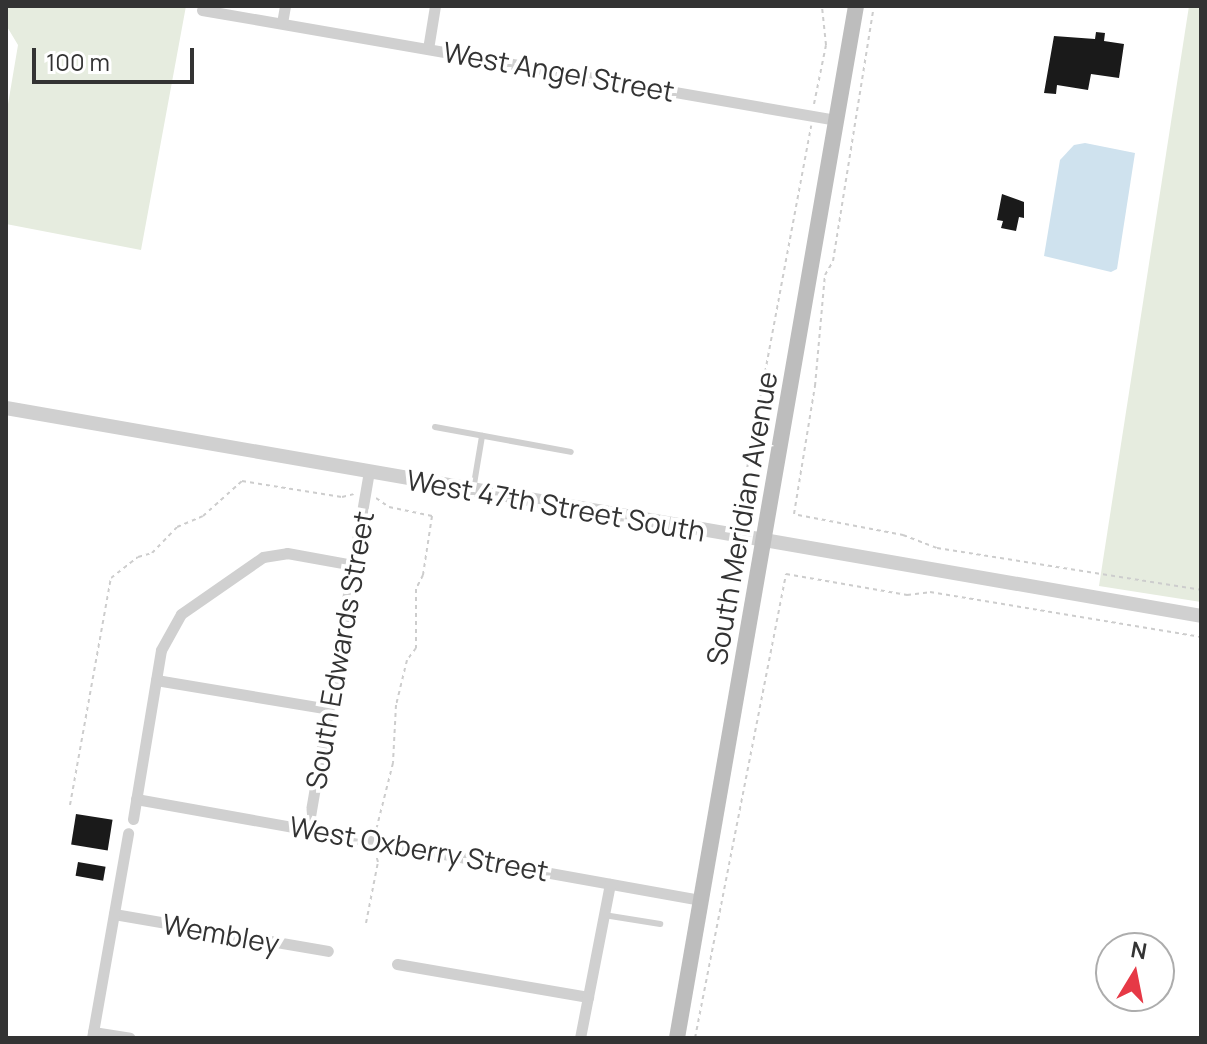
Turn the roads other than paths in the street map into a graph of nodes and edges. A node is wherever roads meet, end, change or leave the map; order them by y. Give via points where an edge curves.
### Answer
1 (285, 6) edge
2 (435, 6) edge
3 (856, 6) edge
4 (202, 10) dead end
5 (282, 23) junction
6 (428, 49) junction
7 (836, 120) junction
8 (6, 408) edge
9 (435, 427) dead end
10 (482, 436) junction
11 (571, 452) dead end
12 (369, 473) junction
13 (473, 490) junction
14 (764, 542) junction
15 (354, 565) junction
16 (1201, 616) edge
17 (156, 680) junction
18 (329, 709) junction
19 (136, 799) junction
20 (133, 819) dead end
21 (308, 828) junction
22 (128, 833) dead end
23 (610, 884) junction
24 (701, 900) junction
25 (114, 914) junction
26 (604, 915) junction
27 (660, 924) dead end
28 (328, 951) dead end
29 (397, 964) dead end
30 (588, 997) junction
31 (92, 1035) edge
32 (130, 1038) edge
33 (580, 1038) edge
34 (677, 1038) edge

1 - 5 street
2 - 6 street
3 - 7 main road, South Meridian Avenue
4 - 5 street, West Angel Street
5 - 6 street, West Angel Street
6 - 7 street, West Angel Street
7 - 14 main road, South Meridian Avenue
8 - 12 street, West 47th Street South
9 - 10 lane
10 - 11 lane
10 - 13 lane
12 - 13 street, West 47th Street South
12 - 15 street, South Edwards Street
13 - 14 street, West 47th Street South
14 - 16 street, West 47th Street South
14 - 24 main road, South Meridian Avenue
15 - 17 street via 275,554 252,562 172,625
15 - 18 street, South Edwards Street
17 - 18 street
17 - 19 street
18 - 21 street, South Edwards Street
19 - 20 street
19 - 21 street, West Oxberry Street
21 - 23 street, West Oxberry Street
22 - 25 street
23 - 24 street, West Oxberry Street
23 - 26 street
24 - 34 main road, South Meridian Avenue
25 - 28 street, Wembley
25 - 31 street
26 - 27 lane
26 - 30 street
29 - 30 street
30 - 33 street
31 - 32 street

